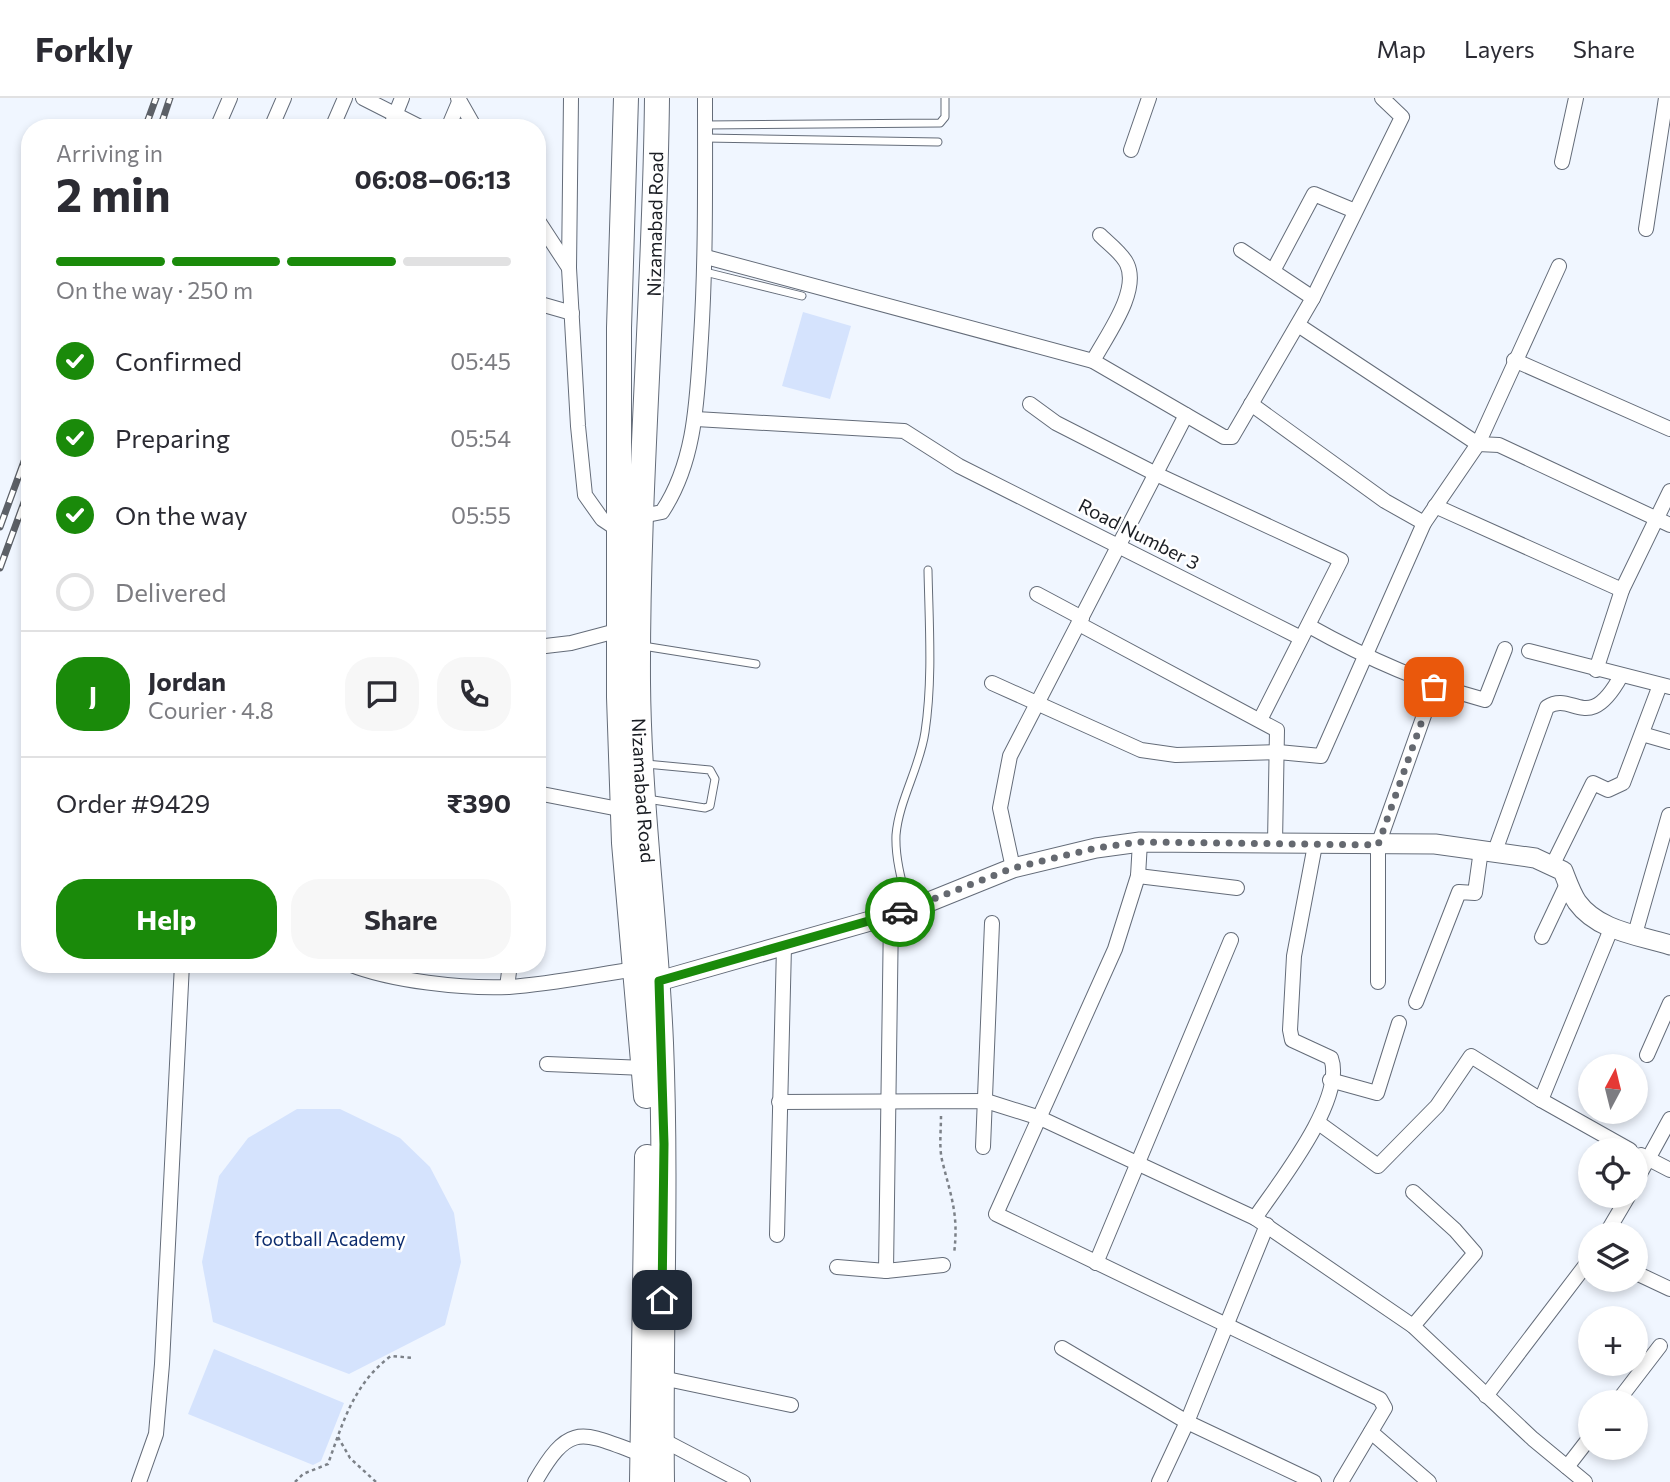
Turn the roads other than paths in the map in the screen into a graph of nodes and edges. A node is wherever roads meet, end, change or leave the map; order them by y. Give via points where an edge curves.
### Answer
1 (230, 98) edge
2 (284, 98) edge
3 (345, 98) edge
4 (363, 98) edge
5 (402, 98) edge
6 (571, 98) edge
7 (626, 98) edge
8 (657, 98) edge
9 (705, 98) edge
10 (945, 98) edge
11 (1149, 98) edge
12 (1382, 98) edge
13 (1576, 98) edge
14 (1666, 98) edge
15 (459, 100) edge
16 (220, 119) edge
17 (275, 119) edge
18 (336, 119) edge
19 (389, 119) edge
20 (393, 119) edge
21 (452, 119) edge
22 (470, 119) edge
23 (705, 132) junction
24 (939, 142) dead end
25 (1131, 150) dead end
26 (1562, 162) dead end
27 (1355, 211) junction
28 (1646, 229) dead end
29 (546, 233) edge
30 (1100, 235) dead end
31 (1241, 250) dead end
32 (706, 257) junction
33 (1559, 266) dead end
34 (569, 268) junction
35 (1273, 271) junction
36 (705, 272) junction
37 (802, 296) dead end
38 (1313, 298) junction
39 (546, 306) edge
40 (572, 313) junction
41 (1298, 325) junction
42 (1514, 360) junction
43 (1093, 361) junction
44 (1030, 404) dead end
45 (1251, 404) junction
46 (1186, 415) junction
47 (696, 419) junction
48 (1670, 429) edge
49 (1478, 443) junction
50 (1156, 474) junction
51 (1670, 491) edge
52 (1435, 506) junction
53 (642, 516) junction
54 (1664, 522) edge
55 (1424, 523) junction
56 (620, 531) junction
57 (1118, 545) junction
58 (928, 570) dead end
59 (1622, 590) junction
60 (1038, 594) dead end
61 (1080, 621) junction
62 (620, 630) junction
63 (1305, 632) junction
64 (639, 645) junction
65 (546, 646) edge
66 (1505, 649) dead end
67 (1529, 651) dead end
68 (1366, 657) junction
69 (756, 664) dead end
70 (1596, 670) junction
71 (1621, 676) junction
72 (992, 683) dead end
73 (1665, 686) edge
74 (1434, 687) junction
75 (1038, 702) junction
76 (1260, 720) junction
77 (1642, 734) junction
78 (1670, 742) edge
79 (1278, 752) junction
80 (642, 764) junction
81 (546, 794) edge
82 (633, 804) junction
83 (1669, 815) edge
84 (1140, 842) junction
85 (1275, 842) junction
86 (1315, 845) junction
87 (1378, 845) junction
88 (1488, 850) junction
89 (1664, 861) edge
90 (1553, 863) junction
91 (1013, 868) junction
92 (1138, 876) junction
93 (1568, 882) junction
94 (1237, 888) dead end
95 (900, 912) junction
96 (992, 923) dead end
97 (1611, 929) junction
98 (1635, 934) junction
99 (1542, 937) dead end
100 (1231, 940) dead end
101 (1670, 945) edge
102 (784, 946) junction
103 (182, 973) edge
104 (372, 973) edge
105 (509, 973) edge
106 (648, 975) junction
107 (1378, 982) dead end
108 (507, 987) junction
109 (1416, 1002) dead end
110 (1670, 1003) edge
111 (1399, 1023) dead end
112 (1647, 1054) edge
113 (547, 1064) dead end
114 (645, 1068) junction
115 (1331, 1080) junction
116 (1541, 1100) junction
117 (887, 1101) junction
118 (986, 1101) junction
119 (779, 1102) junction
120 (1040, 1118) junction
121 (1670, 1119) edge
122 (1320, 1124) junction
123 (1609, 1138) edge
124 (983, 1147) dead end
125 (1648, 1148) edge
126 (1648, 1159) edge
127 (1138, 1164) junction
128 (1670, 1170) edge
129 (1413, 1192) dead end
130 (1261, 1222) junction
131 (777, 1235) dead end
132 (1096, 1263) junction
133 (943, 1265) road end
134 (837, 1267) dead end
135 (886, 1271) junction
136 (1578, 1275) edge
137 (1648, 1279) edge
138 (1670, 1289) edge
139 (1224, 1326) junction
140 (1413, 1326) junction
141 (1660, 1346) dead end
142 (1062, 1348) dead end
143 (662, 1378) junction
144 (1626, 1390) edge
145 (1486, 1396) junction
146 (791, 1405) dead end
147 (1187, 1422) junction
148 (1371, 1432) junction
149 (651, 1446) junction
150 (1578, 1453) edge
151 (1567, 1467) junction
152 (1419, 1479) edge
153 (139, 1482) edge
154 (535, 1482) edge
155 (642, 1482) edge
156 (662, 1482) edge
157 (743, 1482) edge
158 (1159, 1482) edge
159 (1314, 1482) edge
160 (1341, 1482) edge
161 (1585, 1482) edge

1 - 16 street
2 - 17 street
3 - 18 street
4 - 19 street
5 - 20 street
6 - 34 street
7 - 56 highway, Nizamabad Road via 619,328
8 - 53 highway, Nizamabad Road
9 - 23 street
10 - 23 lane via 945,117 940,123
11 - 25 street
12 - 27 street via 1402,117
13 - 26 street
14 - 28 street
15 - 21 street
15 - 22 street
23 - 24 lane
23 - 32 street
27 - 35 street via 1314,194
27 - 38 street
29 - 34 street
30 - 43 street via 1126,262 1130,279
31 - 35 street
32 - 36 street
32 - 43 street
33 - 42 street
34 - 40 street
35 - 38 street
36 - 37 lane
36 - 47 street
38 - 41 street
39 - 40 street
40 - 56 street via 585,495 602,519
41 - 45 street
41 - 49 street
42 - 48 street
42 - 49 street
43 - 46 street
44 - 50 street via 1056,423
45 - 46 street via 1232,437
45 - 55 street via 1385,501
46 - 50 street
47 - 53 street via 676,491 662,512
47 - 57 street, Road Number 3 via 904,431 959,466
49 - 52 street
49 - 54 street via 1499,445
50 - 57 street
50 - 63 street via 1341,560
51 - 54 street
52 - 55 street
52 - 59 street
53 - 64 highway, Nizamabad Road
54 - 59 street
55 - 68 street
56 - 62 highway, Nizamabad Road
57 - 61 street
57 - 63 street, Road Number 3
58 - 95 lane via 926,729 896,836
59 - 70 street
60 - 61 street
61 - 75 street
61 - 76 street
62 - 65 street
62 - 82 highway, Nizamabad Road via 619,697
63 - 68 street, Road Number 3
63 - 76 street
64 - 69 lane
64 - 80 highway, Nizamabad Road
66 - 74 street, Road Number 3 via 1485,700
67 - 70 street
68 - 74 street, Road Number 3
68 - 79 street via 1321,756
70 - 71 street
71 - 73 street
71 - 88 street via 1596,707 1547,707
72 - 75 street
73 - 77 street
74 - 87 street
75 - 79 street via 1122,744 1157,754
75 - 91 street via 1010,756 1001,792
76 - 79 street via 1277,730
77 - 78 street
77 - 90 street via 1623,783 1608,790 1593,783
79 - 85 street
80 - 82 highway, Nizamabad Road
80 - 82 lane via 710,770 715,779 710,806
81 - 82 street
82 - 106 highway, Nizamabad Road
83 - 89 street
84 - 85 street
84 - 91 street
84 - 92 street
85 - 86 street
86 - 87 street
86 - 115 street via 1294,957 1290,1030 1299,1045 1331,1058
87 - 88 street via 1434,844
87 - 107 street
88 - 90 street
88 - 109 street via 1475,893 1460,892
89 - 98 street
90 - 93 street
91 - 95 street
92 - 94 street
92 - 120 street via 1115,949
93 - 97 street via 1576,901
93 - 99 street
95 - 102 street
95 - 117 street
96 - 118 street
97 - 98 street
97 - 116 street
98 - 101 street
100 - 127 street
102 - 106 street
102 - 119 street
103 - 153 street via 158,1411 156,1434
104 - 108 street via 421,982
105 - 108 street
106 - 108 street
106 - 114 highway, Nizamabad Road
106 - 143 highway, Nizamabad Road via 664,1144
110 - 112 street
111 - 115 street via 1377,1093
113 - 114 street
114 - 149 highway, Nizamabad Road
115 - 122 street
116 - 122 street via 1471,1056 1437,1106 1378,1166
116 - 123 street
117 - 118 street
117 - 119 street
117 - 135 street
118 - 120 street
118 - 124 street
119 - 131 street
120 - 127 street
120 - 132 street via 996,1214
121 - 125 street
122 - 130 street
126 - 128 street
127 - 130 street
127 - 132 street
129 - 140 street via 1475,1253
130 - 139 street
130 - 140 street
132 - 139 street
133 - 135 street
134 - 135 street
136 - 145 street
137 - 138 street
139 - 147 street
139 - 148 street via 1380,1398 1385,1408
140 - 145 street
141 - 144 street
142 - 147 street
143 - 146 street
143 - 149 highway, Nizamabad Road
145 - 151 street
147 - 158 street
147 - 159 street
148 - 152 street
148 - 160 street
149 - 154 street via 572,1437 551,1454
149 - 155 highway, Nizamabad Road
149 - 156 highway, Nizamabad Road
149 - 157 street
150 - 151 street
151 - 161 street

